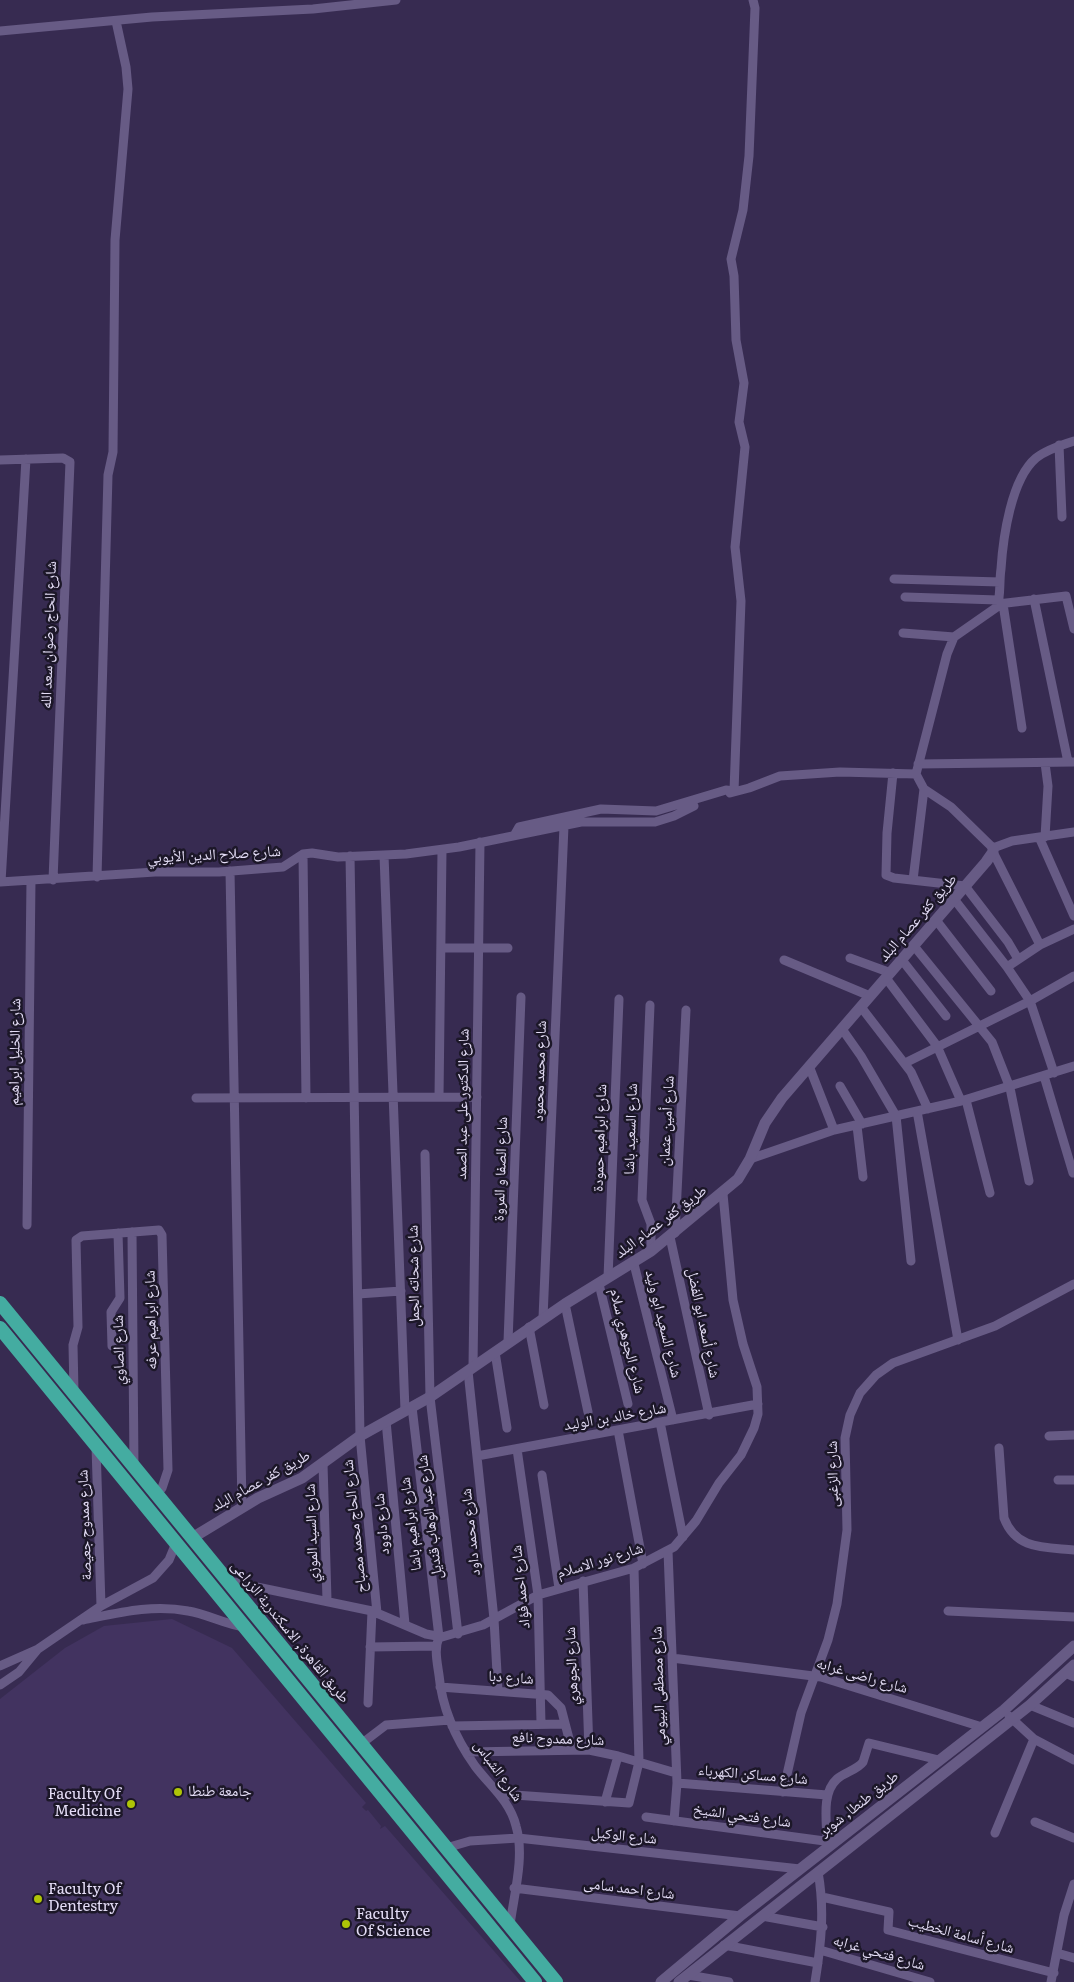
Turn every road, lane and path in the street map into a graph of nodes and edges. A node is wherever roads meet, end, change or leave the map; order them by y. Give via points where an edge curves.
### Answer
1 (396, 0) edge
2 (753, 0) edge
3 (116, 21) junction
4 (0, 31) edge
5 (1074, 441) edge
6 (1059, 446) junction
7 (26, 459) junction
8 (0, 460) edge
9 (1062, 517) dead end
10 (894, 579) dead end
11 (1000, 582) junction
12 (1070, 596) edge
13 (905, 597) dead end
14 (1034, 598) junction
15 (1000, 603) junction
16 (1074, 629) edge
17 (903, 633) dead end
18 (954, 637) junction
19 (1022, 728) dead end
20 (1045, 762) junction
21 (1071, 762) edge
22 (918, 764) junction
23 (893, 773) junction
24 (916, 774) junction
25 (924, 789) junction
26 (734, 791) junction
27 (564, 826) junction
28 (1074, 832) edge
29 (515, 834) junction
30 (1042, 837) junction
31 (480, 842) junction
32 (442, 850) junction
33 (993, 850) junction
34 (303, 854) junction
35 (384, 855) junction
36 (350, 856) junction
37 (230, 870) junction
38 (97, 877) junction
39 (31, 880) junction
40 (53, 880) junction
41 (913, 880) junction
42 (0, 882) edge
43 (965, 886) junction
44 (954, 900) junction
45 (1074, 916) edge
46 (936, 920) junction
47 (1074, 929) edge
48 (1040, 945) junction
49 (914, 946) junction
50 (441, 948) junction
51 (479, 948) junction
52 (508, 948) dead end
53 (850, 958) dead end
54 (1018, 959) junction
55 (784, 960) dead end
56 (902, 960) junction
57 (1007, 967) junction
58 (888, 976) junction
59 (1074, 976) edge
60 (992, 991) dead end
61 (870, 996) junction
62 (521, 997) dead end
63 (620, 999) dead end
64 (1030, 1001) junction
65 (650, 1005) dead end
66 (861, 1007) junction
67 (686, 1010) dead end
68 (946, 1016) dead end
69 (980, 1026) junction
70 (842, 1029) junction
71 (937, 1046) junction
72 (905, 1063) junction
73 (810, 1066) junction
74 (1074, 1066) edge
75 (1054, 1073) junction
76 (1044, 1076) junction
77 (840, 1086) dead end
78 (1010, 1088) junction
79 (354, 1097) junction
80 (393, 1097) junction
81 (439, 1097) junction
82 (477, 1097) junction
83 (196, 1098) dead end
84 (236, 1098) junction
85 (306, 1098) junction
86 (963, 1100) junction
87 (928, 1109) junction
88 (917, 1111) junction
89 (896, 1116) junction
90 (860, 1125) junction
91 (834, 1130) junction
92 (425, 1154) dead end
93 (750, 1159) junction
94 (1073, 1173) edge
95 (863, 1177) dead end
96 (1029, 1181) dead end
97 (990, 1193) dead end
98 (723, 1194) junction
99 (27, 1225) dead end
100 (132, 1232) junction
101 (118, 1233) junction
102 (672, 1235) junction
103 (651, 1251) junction
104 (911, 1261) dead end
105 (634, 1264) junction
106 (604, 1281) junction
107 (1074, 1284) edge
108 (401, 1291) junction
109 (358, 1294) junction
110 (0, 1303) edge
111 (564, 1304) junction
112 (543, 1318) junction
113 (0, 1328) edge
114 (529, 1328) junction
115 (958, 1340) junction
116 (508, 1342) junction
117 (112, 1346) dead end
118 (494, 1352) junction
119 (471, 1369) junction
120 (74, 1394) junction
121 (430, 1397) junction
122 (628, 1404) dead end
123 (758, 1404) junction
124 (544, 1405) dead end
125 (409, 1409) junction
126 (588, 1412) dead end
127 (709, 1415) junction
128 (673, 1420) junction
129 (386, 1421) junction
130 (660, 1422) junction
131 (507, 1428) dead end
132 (618, 1430) junction
133 (1074, 1435) edge
134 (360, 1436) junction
135 (1049, 1436) dead end
136 (96, 1444) junction
137 (999, 1448) dead end
138 (517, 1449) junction
139 (477, 1456) junction
140 (322, 1464) junction
141 (134, 1468) junction
142 (542, 1475) dead end
143 (1058, 1480) dead end
144 (1074, 1480) edge
145 (156, 1495) junction
146 (242, 1507) junction
147 (683, 1537) junction
148 (192, 1538) junction
149 (176, 1544) junction
150 (1074, 1550) edge
151 (668, 1551) junction
152 (638, 1566) junction
153 (227, 1581) junction
154 (583, 1581) junction
155 (559, 1588) junction
156 (538, 1595) junction
157 (328, 1600) junction
158 (101, 1606) junction
159 (948, 1611) dead end
160 (374, 1612) junction
161 (1074, 1616) edge
162 (494, 1619) junction
163 (80, 1621) junction
164 (405, 1624) junction
165 (244, 1627) junction
166 (458, 1634) junction
167 (437, 1641) junction
168 (1074, 1646) edge
169 (370, 1647) junction
170 (38, 1649) junction
171 (672, 1658) junction
172 (1074, 1665) edge
173 (0, 1666) edge
174 (1069, 1675) edge
175 (815, 1676) junction
176 (0, 1685) edge
177 (440, 1687) junction
178 (498, 1691) junction
179 (541, 1694) junction
180 (368, 1703) dead end
181 (1030, 1705) junction
182 (1004, 1710) junction
183 (1012, 1719) junction
184 (451, 1723) junction
185 (1074, 1723) edge
186 (541, 1724) junction
187 (565, 1724) junction
188 (982, 1727) junction
189 (1034, 1740) junction
190 (365, 1749) junction
191 (572, 1750) junction
192 (589, 1750) junction
193 (466, 1752) junction
194 (618, 1756) junction
195 (939, 1760) junction
196 (1074, 1760) edge
197 (639, 1762) junction
198 (357, 1764) junction
199 (676, 1778) junction
200 (784, 1792) junction
201 (500, 1794) junction
202 (827, 1795) junction
203 (605, 1802) junction
204 (646, 1817) dead end
205 (421, 1818) junction
206 (674, 1821) junction
207 (1035, 1822) dead end
208 (409, 1830) junction
209 (995, 1832) dead end
210 (518, 1838) junction
211 (1074, 1838) edge
212 (829, 1845) junction
213 (446, 1848) junction
214 (834, 1860) junction
215 (800, 1869) junction
216 (818, 1872) junction
217 (1074, 1887) edge
218 (514, 1888) junction
219 (822, 1897) junction
220 (740, 1916) junction
221 (762, 1916) junction
222 (510, 1925) junction
223 (823, 1927) junction
224 (724, 1945) junction
225 (820, 1950) junction
226 (1057, 1953) junction
227 (1074, 1958) edge
228 (818, 1963) junction
229 (684, 1978) edge
230 (1052, 1978) edge
231 (534, 1982) edge
232 (556, 1982) edge
233 (661, 1982) edge
234 (729, 1982) edge
235 (815, 1982) edge
236 (930, 1982) edge

1 - 3 street via 313,9
2 - 26 street via 749,156 743,210 731,259 736,340 744,383 739,422 745,447 735,546 741,601
3 - 4 street
3 - 38 street via 128,89 114,249 113,452 108,475
5 - 6 street
6 - 9 street
6 - 11 street via 1037,458 1021,477 1003,550
7 - 8 street, شارع الحاج رضوان سعد الله
7 - 40 street, شارع الحاج رضوان سعد الله via 63,458 70,462
7 - 42 street
10 - 11 street
11 - 15 street
12 - 14 street
12 - 16 street
13 - 15 street
14 - 15 street
14 - 21 street
15 - 18 street
15 - 19 street
17 - 18 street
18 - 22 street
20 - 21 street
20 - 22 street
20 - 30 street via 1048,786
22 - 24 street
23 - 24 street, شارع صلاح الدين الأيوبي
23 - 26 street, شارع صلاح الدين الأيوبي via 780,776
23 - 41 street via 885,872 888,877
24 - 25 street
25 - 33 street via 951,808
25 - 41 street
26 - 27 street, شارع صلاح الدين الأيوبي via 665,820 591,821
26 - 29 street, شارع صلاح الدين الأيوبي via 726,790 656,811 591,810 519,827
27 - 29 street, شارع صلاح الدين الأيوبي
27 - 112 street, شارع محمد محمود
28 - 30 street
29 - 31 street, شارع صلاح الدين الأيوبي
30 - 33 street via 1012,841
30 - 45 street
31 - 32 street, شارع صلاح الدين الأيوبي
31 - 51 street, شارع الدكتور على عبد الصمد
32 - 35 street, شارع صلاح الدين الأيوبي
32 - 50 street
33 - 43 street, طريق كفر عصام البلد
33 - 48 street
34 - 36 street, شارع صلاح الدين الأيوبي
34 - 37 street, شارع صلاح الدين الأيوبي via 284,868
34 - 85 street
35 - 36 street, شارع صلاح الدين الأيوبي
35 - 80 street, شارع ابراهيم باشا
36 - 79 street, شارع الحاج محمد مصباح
37 - 38 street, شارع صلاح الدين الأيوبي
37 - 84 street
38 - 40 street, شارع صلاح الدين الأيوبي
39 - 40 street, شارع صلاح الدين الأيوبي
39 - 42 street, شارع صلاح الدين الأيوبي
39 - 99 street, شارع الخليل ابراهيم
41 - 43 street
43 - 44 street, طريق كفر عصام البلد
43 - 54 street
44 - 46 street, طريق كفر عصام البلد
44 - 57 street
46 - 49 street, طريق كفر عصام البلد
46 - 60 street
47 - 48 street
48 - 54 street
49 - 56 street, طريق كفر عصام البلد
49 - 69 street
50 - 51 street
50 - 81 street
51 - 52 street
51 - 82 street, شارع الدكتور على عبد الصمد
53 - 58 street
54 - 57 street
55 - 61 street
56 - 58 street, طريق كفر عصام البلد
56 - 68 street
57 - 64 street
58 - 61 street, طريق كفر عصام البلد
58 - 71 street
59 - 64 street
61 - 66 street, طريق كفر عصام البلد
62 - 116 street, شارع الصفا و المروة
63 - 106 street, شارع ابراهيم حمودة
64 - 69 street
64 - 75 street
65 - 103 street, شارع السعيد باشا via 642,1200 651,1224
66 - 70 street, طريق كفر عصام البلد
66 - 72 street
67 - 102 street, شارع أمين عثمان
69 - 71 street
69 - 78 street via 992,1042
70 - 73 street, طريق كفر عصام البلد
70 - 89 street
71 - 72 street
71 - 86 street
72 - 87 street
73 - 91 street
73 - 93 street, طريق كفر عصام البلد via 773,1110
74 - 75 street
75 - 76 street
76 - 78 street
76 - 94 street
77 - 90 street
78 - 86 street
78 - 96 street
79 - 80 street
79 - 85 street
79 - 109 street, شارع الحاج محمد مصباح
80 - 81 street
80 - 108 street, شارع ابراهيم باشا
81 - 82 street
82 - 119 street, شارع الدكتور على عبد الصمد
83 - 84 street
84 - 85 street
84 - 146 street
86 - 87 street
86 - 97 street
87 - 88 street
88 - 89 street
88 - 115 street
89 - 90 street
89 - 104 street
90 - 91 street
90 - 95 street
91 - 93 street
92 - 121 street, شارع شحاته الجمل
93 - 98 street, طريق كفر عصام البلد via 738,1180
98 - 102 street, طريق كفر عصام البلد
98 - 123 street, شارع نور الاسلام via 733,1300 757,1387
100 - 101 street, شارع ابراهيم عرفه
100 - 141 street, شارع الصاوي
100 - 145 street, شارع ابراهيم عرفه via 156,1229 162,1235 168,1470
101 - 117 street via 120,1298 112,1312
101 - 120 street, شارع ابراهيم عرفه via 82,1236 76,1240 78,1327 73,1345
102 - 103 street, طريق كفر عصام البلد
102 - 127 street, شارع أسعد ابو الفضل
103 - 105 street, طريق كفر عصام البلد
105 - 106 street, طريق كفر عصام البلد
105 - 128 street, شارع السعيد ابو وليد
106 - 111 street, طريق كفر عصام البلد
106 - 122 street, شارع الجوهري سلام
107 - 115 street, شارع الزغبى via 1005,1321
108 - 109 street
108 - 125 street, شارع ابراهيم باشا
109 - 134 street, شارع الحاج محمد مصباح
110 - 120 highway, طريق القاهرة, الاسكندرية الزراعى
111 - 112 street, طريق كفر عصام البلد
111 - 126 street
112 - 114 street, طريق كفر عصام البلد
113 - 136 highway
114 - 116 street, طريق كفر عصام البلد
114 - 124 street
115 - 175 street, شارع الزغبى via 882,1371 860,1393 850,1415 844,1462 848,1506 844,1567 835,1613
116 - 118 street, طريق كفر عصام البلد
118 - 119 street, طريق كفر عصام البلد
118 - 131 street
119 - 121 street, طريق كفر عصام البلد
119 - 139 street, شارع محمد داود
120 - 141 highway, طريق القاهرة, الاسكندرية الزراعى
121 - 125 street, طريق كفر عصام البلد
121 - 166 street, شارع عبد الوهاب قنديل
123 - 127 street, شارع خالد بن الوليد
123 - 147 street, شارع نور الاسلام via 754,1428 744,1448
125 - 129 street, طريق كفر عصام البلد
125 - 167 street, شارع ابراهيم باشا
127 - 128 street, شارع خالد بن الوليد
128 - 130 street, شارع خالد بن الوليد
129 - 134 street, طريق كفر عصام البلد
129 - 164 street, شارع داوود
130 - 132 street, شارع خالد بن الوليد
130 - 147 street
132 - 138 street, شارع خالد بن الوليد
132 - 152 street
133 - 135 street
134 - 140 street, طريق كفر عصام البلد
134 - 160 street, شارع الحاج محمد مصباح
136 - 149 highway
136 - 158 street, شارع ممدوح جعيصة
137 - 150 street via 1004,1518 1008,1527 1025,1544
138 - 139 street, شارع خالد بن الوليد
138 - 156 street, شارع احمد فؤاد
139 - 162 street, شارع محمد داود
140 - 146 street, طريق كفر عصام البلد via 302,1478
140 - 157 street, شارع السيد الموزي
141 - 145 highway, طريق القاهرة, الاسكندرية الزراعى
142 - 155 street
143 - 144 street
145 - 148 highway, طريق القاهرة, الاسكندرية الزراعى
146 - 148 street, طريق كفر عصام البلد
147 - 151 street, شارع نور الاسلام
148 - 153 highway, طريق القاهرة, الاسكندرية الزراعى
149 - 158 street via 159,1573
149 - 165 highway
151 - 152 street, شارع نور الاسلام
151 - 171 street, شارع مصطفى البيومي
152 - 154 street, شارع نور الاسلام
152 - 197 street
153 - 157 street, شارع نور الاسلام
153 - 190 highway, طريق القاهرة, الاسكندرية الزراعى
154 - 155 street, شارع نور الاسلام
154 - 192 street, شارع الجوهري
155 - 156 street, شارع نور الاسلام
156 - 162 street, شارع نور الاسلام
156 - 179 street, شارع احمد فؤاد
157 - 160 street, شارع نور الاسلام
158 - 163 street
159 - 161 street
160 - 164 street, شارع نور الاسلام
160 - 169 street, شارع الحاج محمد مصباح
162 - 166 street, شارع نور الاسلام
162 - 178 street, شارع محمد داود
163 - 165 street via 126,1611 164,1608 189,1611
163 - 170 street
164 - 167 street, شارع نور الاسلام
165 - 198 highway
166 - 167 street, شارع نور الاسلام
167 - 169 street
167 - 177 street, شارع الشباس
168 - 182 street, طريق طنطا, شوبر
169 - 180 street, شارع الحاج محمد مصباح
170 - 173 street
170 - 176 street via 19,1672
171 - 175 street, شارع راضى غرابه
171 - 199 street, شارع مصطفى البيومي
172 - 174 street, طريق طنطا, شوبر
174 - 181 street, طريق طنطا, شوبر
175 - 188 street, شارع راضى غرابه
175 - 200 street, شارع الزغبى via 801,1713
177 - 178 street, شارع دبا
177 - 184 street, شارع الشباس
178 - 179 street, شارع دبا
179 - 186 street, شارع احمد فؤاد
179 - 187 street, شارع دبا via 558,1703
181 - 183 street, طريق طنطا, شوبر
181 - 185 street
182 - 183 street
182 - 188 street, طريق طنطا, شوبر
183 - 189 street
183 - 214 street, طريق طنطا, شوبر
184 - 186 street
184 - 190 street via 386,1725
184 - 193 street, شارع الشباس
186 - 187 street
187 - 191 street, شارع دبا
188 - 195 street, طريق طنطا, شوبر
189 - 196 street
189 - 209 street
190 - 198 highway
190 - 205 highway, طريق القاهرة, الاسكندرية الزراعى
191 - 192 street, شارع ممدوح نافع
191 - 193 street, شارع ممدوح نافع
192 - 194 street, شارع ممدوح نافع
193 - 201 street, شارع الشباس
194 - 197 street, شارع ممدوح نافع
194 - 203 street
195 - 202 street via 869,1743 863,1762 838,1778
195 - 212 street, طريق طنطا, شوبر
197 - 199 street, شارع ممدوح نافع
197 - 203 street via 629,1803
198 - 208 highway
199 - 200 street, شارع مساكن الكهرباء
199 - 206 street, شارع مصطفى البيومي
200 - 202 street, شارع مساكن الكهرباء
201 - 203 street
201 - 210 street, شارع الشباس via 511,1812
202 - 212 street
204 - 206 street, شارع فتحي الشيخ
205 - 208 highway
205 - 213 highway, طريق القاهرة, الاسكندرية الزراعى
206 - 212 street, شارع فتحي الشيخ
207 - 211 street
208 - 231 highway
210 - 213 street, شارع الوكيل via 470,1841
210 - 215 street, شارع الوكيل
210 - 218 street, شارع الشباس
212 - 214 street
212 - 215 street, طريق طنطا, شوبر
213 - 222 highway, طريق القاهرة, الاسكندرية الزراعى
214 - 216 street, طريق طنطا, شوبر
215 - 220 street, طريق طنطا, شوبر
216 - 219 street
216 - 221 street, طريق طنطا, شوبر
217 - 226 street via 1064,1915
218 - 220 street, شارع احمد سامى
218 - 222 street, شارع الشباس
219 - 223 street
219 - 230 street, شارع أسامة الخطيب via 889,1912 888,1930
220 - 233 street, طريق طنطا, شوبر
221 - 223 street
221 - 224 street, طريق طنطا, شوبر
222 - 232 highway, طريق القاهرة, الاسكندرية الزراعى
223 - 225 street
224 - 228 street
224 - 229 street, طريق طنطا, شوبر
225 - 228 street
225 - 236 street, شارع فتحي غرابه
226 - 227 street
226 - 230 street
228 - 235 street
229 - 234 street

